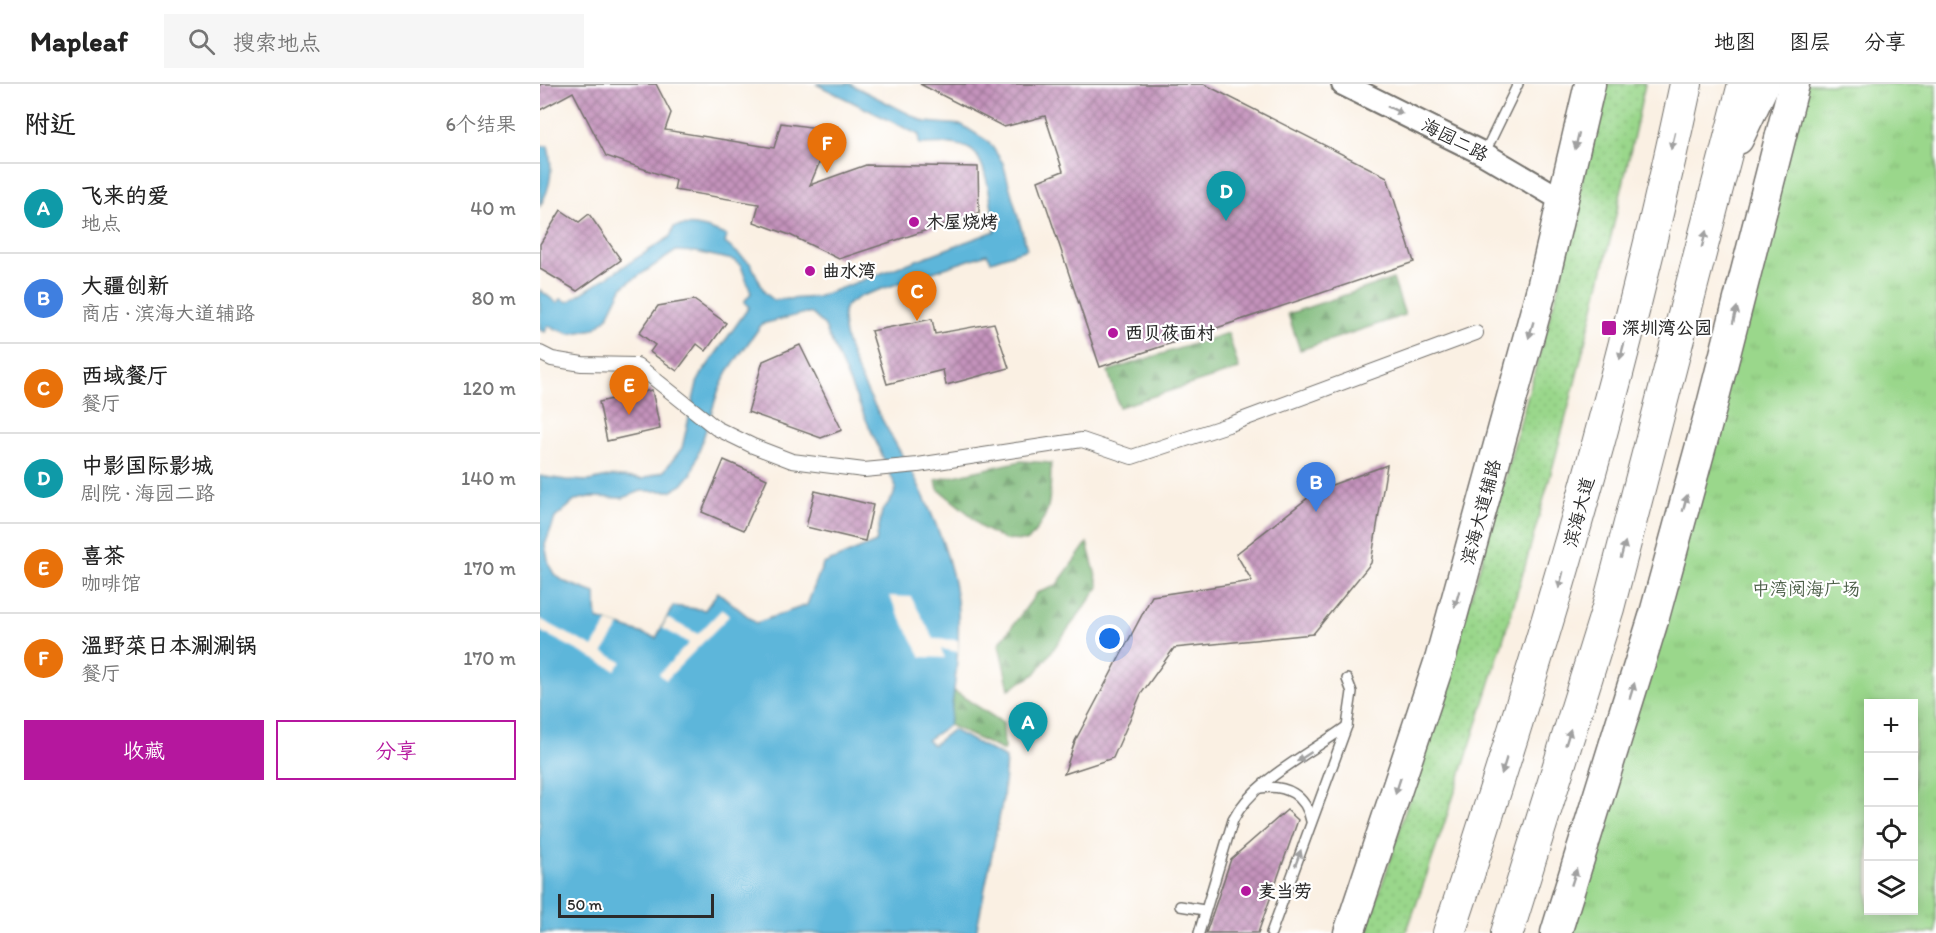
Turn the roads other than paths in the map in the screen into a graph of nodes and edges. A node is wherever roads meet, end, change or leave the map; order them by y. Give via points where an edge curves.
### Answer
1 (1518, 84) edge
2 (1590, 84) edge
3 (1686, 84) edge
4 (1744, 84) edge
5 (1764, 84) edge
6 (1794, 84) edge
7 (1350, 86) edge
8 (1484, 154) junction
9 (1719, 180) junction
10 (1564, 201) junction
11 (1476, 333) dead end
12 (540, 353) edge
13 (1347, 679) dead end
14 (1347, 726) junction
15 (1257, 788) junction
16 (1311, 821) junction
17 (1180, 906) dead end
18 (1204, 910) junction
19 (1199, 933) edge
20 (1271, 933) edge
21 (1349, 933) edge
22 (1449, 933) edge
23 (1507, 933) edge
24 (1556, 933) edge

1 - 8 lane
2 -> 10 main road, 滨海大道辅路
3 -> 22 highway, 滨海大道 via 1624,343 1559,586
4 - 9 highway
5 - 9 main road
24 -> 6 main road via 1654,616
7 -> 8 street, 海园二路
8 - 10 street, 海园二路
23 -> 9 highway via 1608,608
10 -> 21 main road, 滨海大道辅路 via 1440,660
11 - 12 street via 1132,457 1082,440 864,470 792,461 753,446 716,428 637,365 582,364
13 - 14 lane via 1352,692
14 -> 15 lane
14 - 16 lane
15 - 16 lane via 1271,786 1294,793 1309,809
15 - 18 lane via 1233,820
20 -> 16 lane
17 - 18 lane
18 - 19 lane

